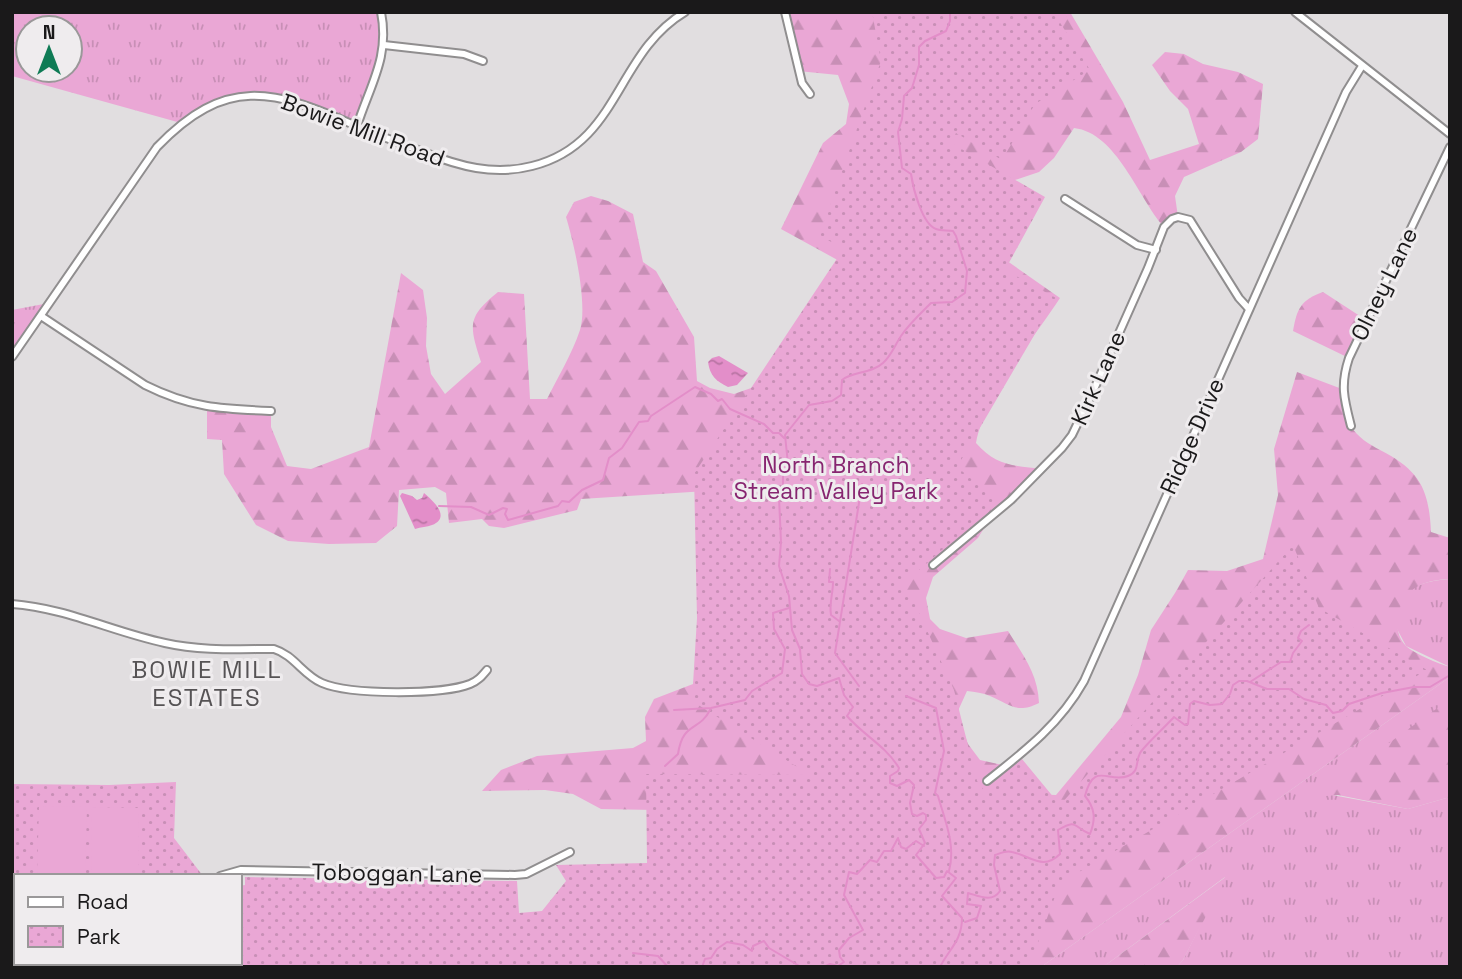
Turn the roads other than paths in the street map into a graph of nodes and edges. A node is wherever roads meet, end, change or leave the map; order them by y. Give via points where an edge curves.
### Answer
1 (382, 12) edge
2 (685, 12) edge
3 (785, 12) edge
4 (1296, 12) edge
5 (384, 45) junction
6 (483, 61) dead end
7 (1362, 66) junction
8 (810, 94) dead end
9 (356, 126) junction
10 (1450, 134) edge
11 (1450, 147) edge
12 (1065, 199) dead end
13 (1156, 250) junction
14 (1249, 309) junction
15 (41, 316) junction
16 (12, 357) edge
17 (271, 411) dead end
18 (1351, 426) dead end
19 (933, 565) dead end
20 (12, 604) edge
21 (486, 670) dead end
22 (987, 781) dead end
23 (570, 852) dead end
24 (227, 874) edge

1 - 5 street
2 - 9 street, Bowie Mill Road via 647,45 600,121 568,151 544,163 512,170 464,167
3 - 8 street via 802,83
4 - 7 street
5 - 6 street via 464,54
5 - 9 street
7 - 10 street
7 - 14 street, Ridge Drive via 1346,92
9 - 15 street, Bowie Mill Road via 314,106 272,96 213,104 191,115 158,147
11 - 18 street, Olney Lane via 1349,358 1342,389
12 - 13 street via 1137,245
13 - 14 street, Kirk Lane via 1172,219 1190,220
13 - 19 street, Kirk Lane via 1072,435 1044,469
14 - 22 street, Ridge Drive via 1077,694 1054,725
15 - 16 street, Bowie Mill Road
15 - 17 street via 163,394 206,408
20 - 21 street via 70,614 166,644 274,649 319,682 337,688 455,688 478,680
23 - 24 street, Toboggan Lane via 515,875 241,870

